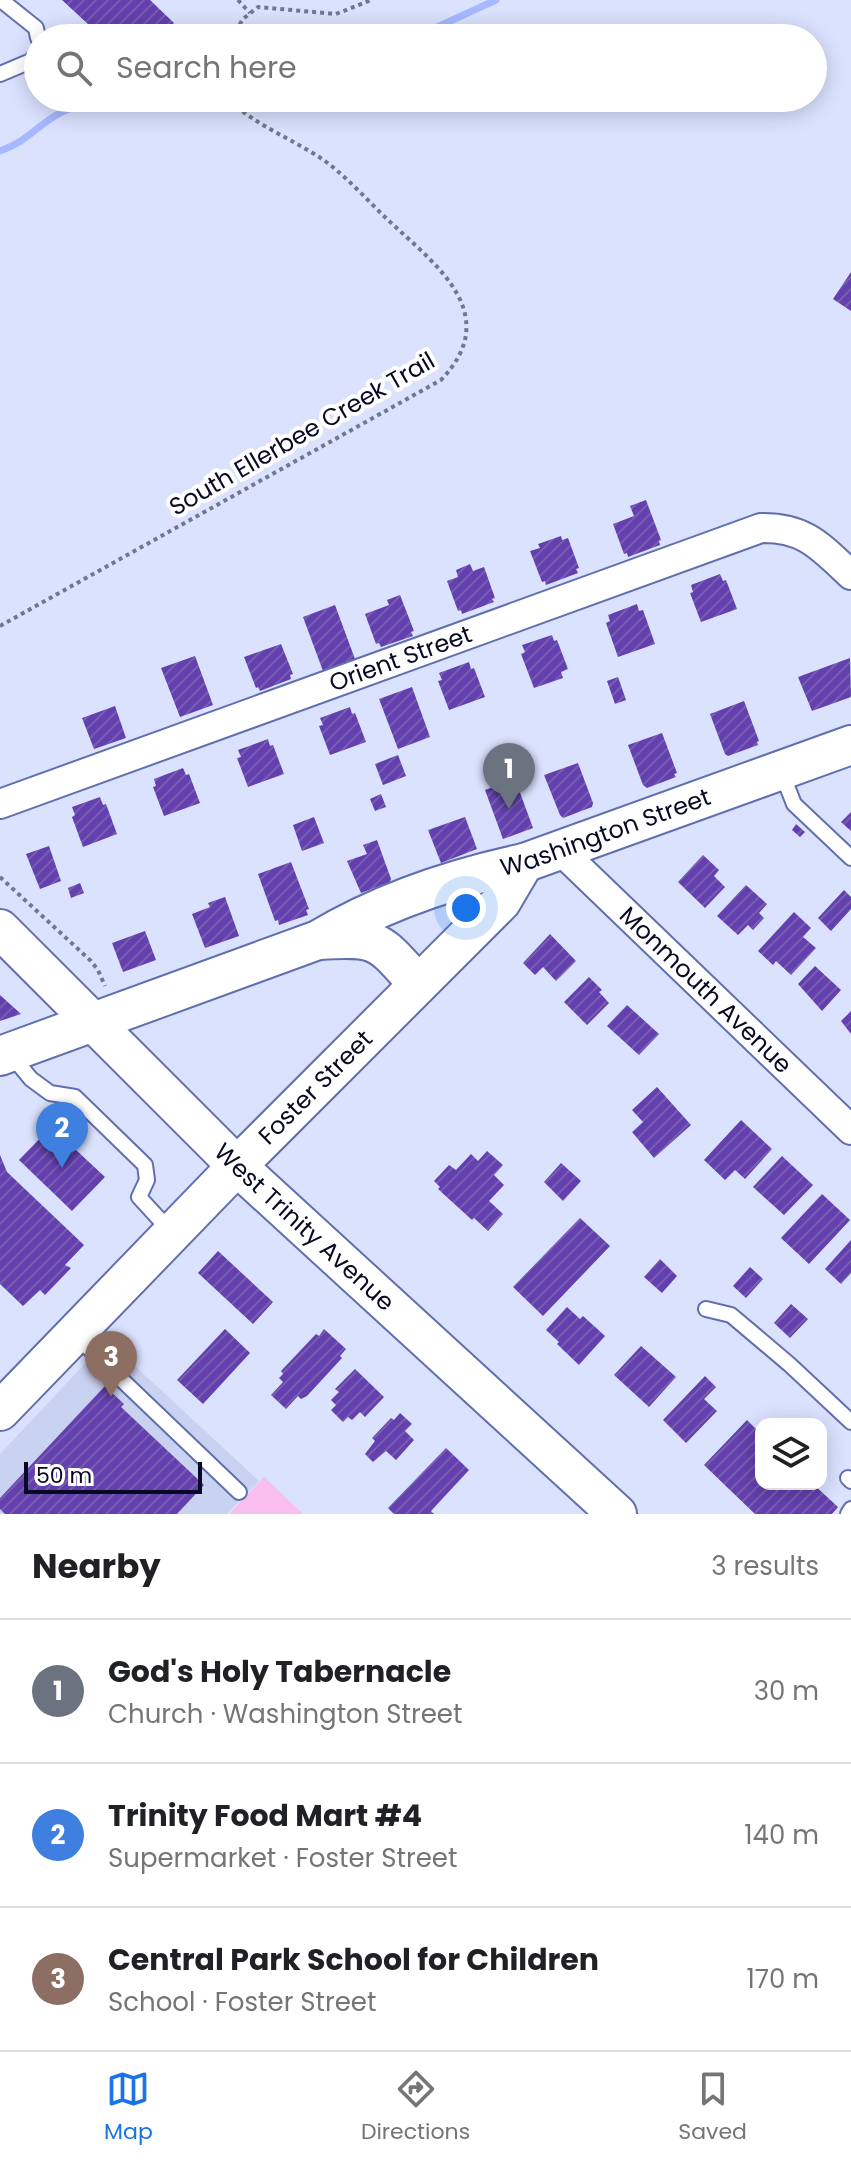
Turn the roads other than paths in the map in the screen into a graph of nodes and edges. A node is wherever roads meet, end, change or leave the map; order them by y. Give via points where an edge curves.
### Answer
1 (1, 0) edge
2 (31, 24) edge
3 (24, 64) edge
4 (0, 74) edge
5 (851, 575) edge
6 (851, 745) edge
7 (781, 770) junction
8 (0, 804) edge
9 (560, 850) junction
10 (851, 858) edge
11 (524, 863) junction
12 (0, 929) edge
13 (318, 940) junction
14 (418, 984) junction
15 (99, 1008) junction
16 (4, 1054) edge
17 (851, 1130) edge
18 (237, 1166) junction
19 (172, 1234) junction
20 (706, 1309) dead end
21 (75, 1334) junction
22 (0, 1411) edge
23 (851, 1422) edge
24 (239, 1492) dead end
25 (851, 1509) edge
26 (617, 1514) edge
27 (848, 1514) edge

1 - 2 lane
3 - 4 lane
5 - 8 street, Orient Street via 803,535 783,527 761,528
6 - 7 street, Washington Street
7 - 9 street, Washington Street
7 - 10 lane via 794,804
9 - 11 street, Washington Street
9 - 17 street, Monmouth Avenue
11 - 13 street, Washington Street via 356,917
11 - 14 street, Foster Street via 501,902
12 - 15 street, West Trinity Avenue
13 - 14 street, Washington Street via 369,940
13 - 15 street, Washington Street
14 - 18 street, Foster Street
15 - 16 street, Washington Street
15 - 18 street, West Trinity Avenue
16 - 19 lane via 50,1093 75,1097 145,1165 147,1180 139,1197
18 - 19 street, Foster Street
18 - 26 street, West Trinity Avenue
19 - 21 street, Foster Street
20 - 23 lane via 731,1315
21 - 22 street, Foster Street
21 - 24 lane
25 - 27 lane

